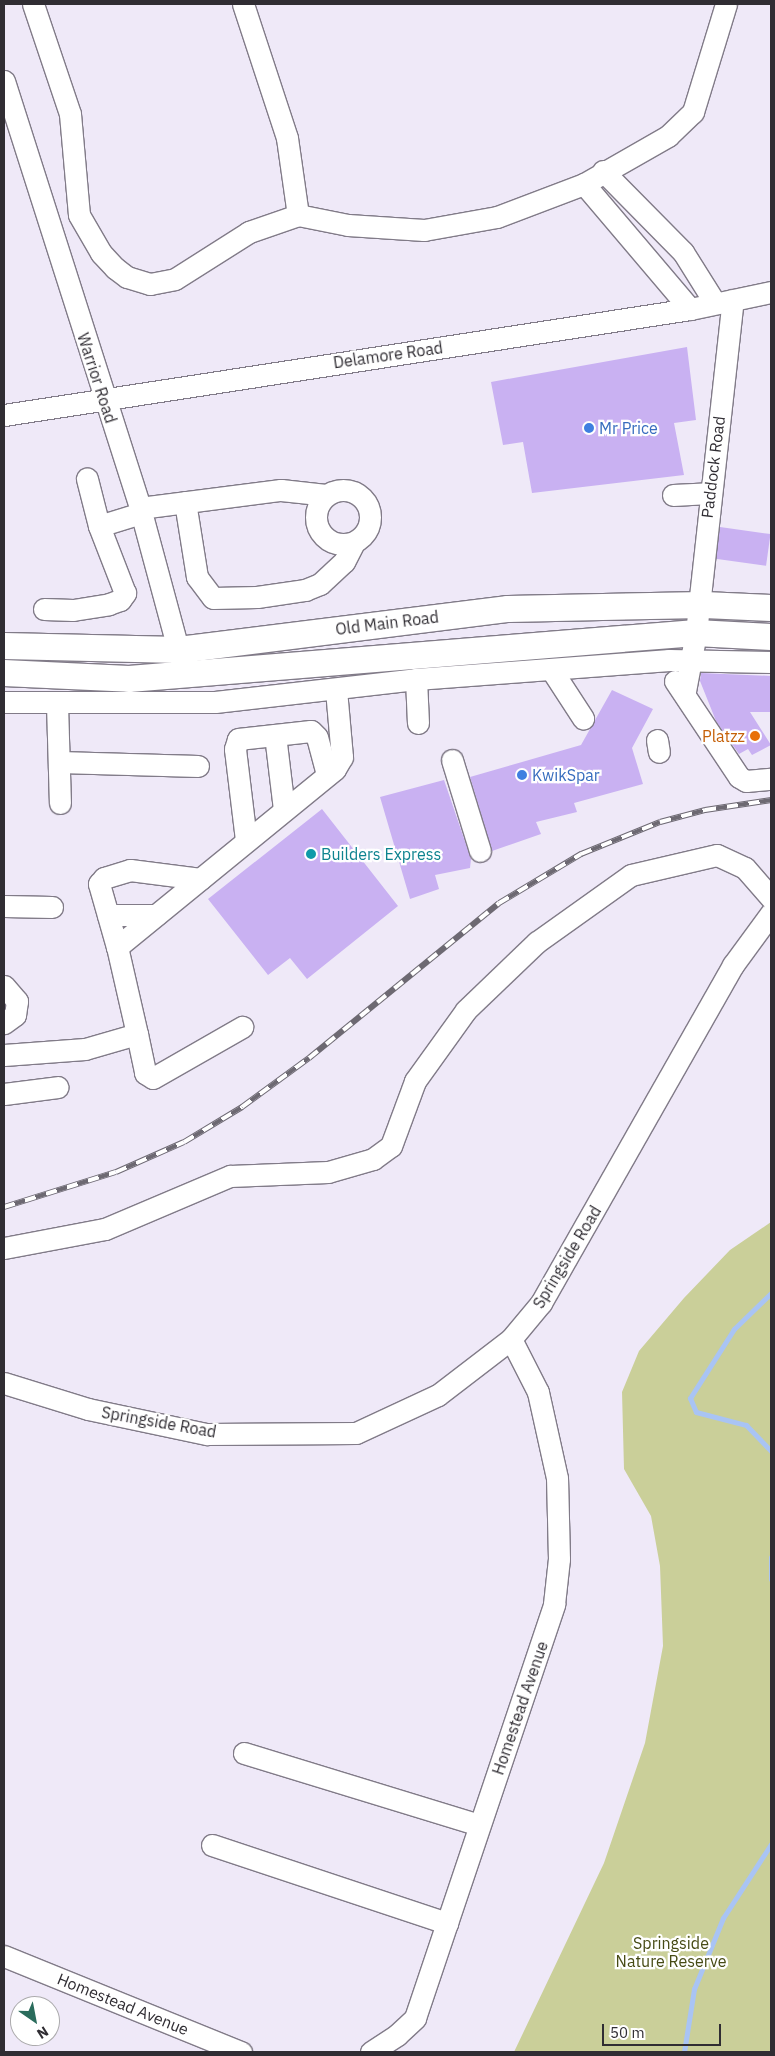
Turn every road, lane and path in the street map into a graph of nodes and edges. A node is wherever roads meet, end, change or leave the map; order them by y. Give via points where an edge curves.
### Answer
1 (33, 4) edge
2 (243, 4) edge
3 (726, 4) edge
4 (4, 81) edge
5 (603, 171) junction
6 (584, 184) junction
7 (298, 215) junction
8 (771, 292) edge
9 (724, 302) junction
10 (690, 309) junction
11 (103, 399) junction
12 (4, 415) edge
13 (88, 479) dead end
14 (710, 493) junction
15 (326, 495) junction
16 (673, 495) dead end
17 (184, 502) junction
18 (140, 511) junction
19 (99, 526) junction
20 (354, 542) junction
21 (698, 606) junction
22 (771, 608) edge
23 (44, 610) dead end
24 (696, 633) junction
25 (771, 637) edge
26 (4, 646) edge
27 (179, 650) junction
28 (691, 659) junction
29 (660, 661) junction
30 (771, 662) edge
31 (551, 669) junction
32 (4, 673) edge
33 (184, 676) junction
34 (416, 679) junction
35 (336, 690) junction
36 (685, 691) junction
37 (4, 702) edge
38 (188, 703) junction
39 (57, 704) junction
40 (583, 718) dead end
41 (418, 723) dead end
42 (275, 735) junction
43 (452, 760) dead end
44 (59, 762) junction
45 (198, 766) dead end
46 (327, 775) junction
47 (771, 779) edge
48 (60, 803) dead end
49 (284, 809) junction
50 (246, 840) junction
51 (480, 852) dead end
52 (200, 878) junction
53 (771, 898) edge
54 (4, 906) edge
55 (52, 907) dead end
56 (771, 913) edge
57 (108, 915) junction
58 (156, 915) junction
59 (117, 947) junction
60 (4, 986) edge
61 (4, 1023) edge
62 (242, 1027) dead end
63 (138, 1034) junction
64 (4, 1055) edge
65 (58, 1087) dead end
66 (4, 1094) edge
67 (4, 1248) edge
68 (512, 1339) junction
69 (4, 1383) edge
70 (244, 1753) dead end
71 (479, 1825) junction
72 (212, 1845) dead end
73 (447, 1923) junction
74 (4, 1956) edge
75 (241, 2052) edge
76 (371, 2052) edge

1 - 7 street via 70,114 79,215 101,253 115,268 140,283 175,279 249,232
2 - 7 street via 287,138
3 - 5 street via 692,112 668,136
4 - 11 street, Warrior Road
5 - 6 street
5 - 9 street via 682,252
6 - 7 street via 497,217 424,230 348,225
6 - 10 street
8 - 9 street, Delamore Road
9 - 10 street, Delamore Road
9 - 14 street, Paddock Road
10 - 11 street, Delamore Road
11 - 12 street, Delamore Road
11 - 18 street, Warrior Road
13 - 19 street
14 - 16 street
14 - 21 street, Paddock Road
15 - 17 street via 281,490
15 - 20 street via 316,516 320,531 331,541
15 - 20 street via 348,489 367,502 369,525
17 - 18 street
17 - 20 street via 196,577 214,598 305,590 320,584 344,562
18 - 19 street
18 - 27 street, Warrior Road
19 - 23 street via 124,586 124,596 109,604 73,610
21 - 22 main road, Old Main Road
21 - 24 street, Paddock Road
21 - 27 main road, Old Main Road via 500,610
24 - 25 main road, Old Main Road
24 - 28 street, Paddock Road
24 - 33 main road, Old Main Road
26 - 27 main road, Old Main Road
27 - 33 street, Warrior Road
28 - 29 street
28 - 30 street
28 - 36 street, Paddock Road
29 - 31 street
29 - 36 street
31 - 34 street
31 - 40 street
32 - 33 main road, Old Main Road via 129,679
33 - 38 street, Warrior Road
34 - 35 street
34 - 41 street
35 - 38 street
35 - 46 street via 342,757
36 - 47 street via 739,777 746,781
37 - 39 street
38 - 39 street
39 - 44 street
42 - 46 street via 311,731 317,736
42 - 49 street
42 - 50 street via 244,738 235,743
43 - 51 street
44 - 45 street
44 - 48 street
46 - 49 street
49 - 50 street
50 - 52 street
52 - 57 street via 130,870 113,873 100,884
52 - 58 street
53 - 67 street via 745,868 717,855 631,876 537,942 466,1010 415,1080 391,1146 373,1160 328,1172 230,1176 105,1228
54 - 55 street
56 - 68 street, Springside Road via 728,973 563,1269
57 - 58 street
57 - 59 street
58 - 59 street
59 - 63 street
60 - 61 street via 17,1000 16,1015
62 - 63 street via 153,1078 145,1073
63 - 64 street via 85,1049
65 - 66 street
68 - 69 street, Springside Road via 438,1395 398,1417 356,1432 207,1434 88,1409
68 - 71 street, Homestead Avenue via 538,1392 554,1468 559,1559 554,1604 540,1651
70 - 71 street
71 - 73 street, Homestead Avenue
72 - 73 street
73 - 76 street, Homestead Avenue via 415,2018
74 - 75 street, Homestead Avenue

